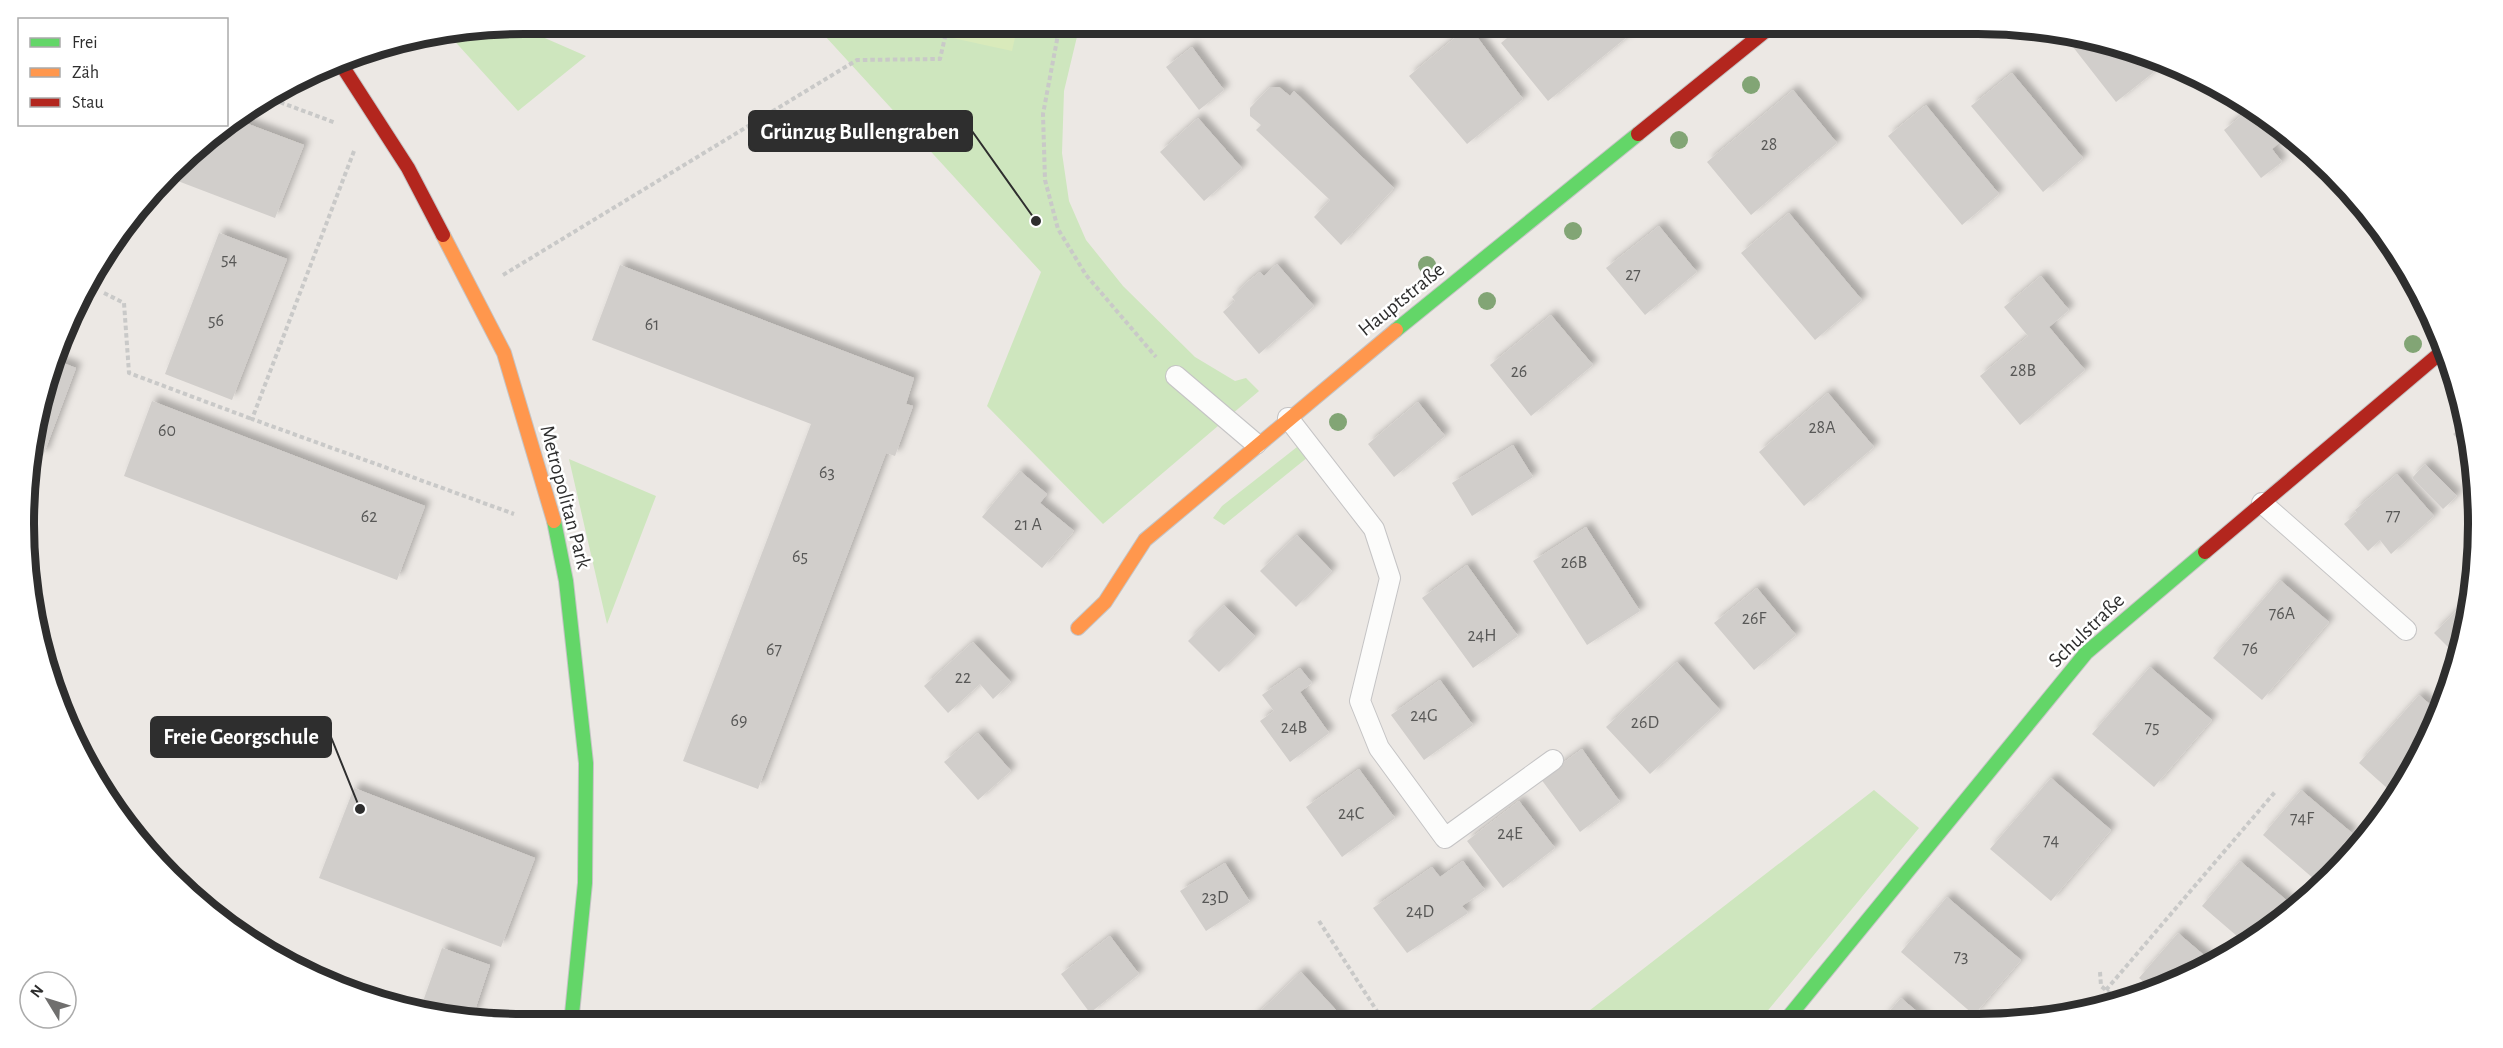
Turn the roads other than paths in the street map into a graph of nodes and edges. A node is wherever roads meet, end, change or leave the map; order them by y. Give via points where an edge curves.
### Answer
1 (1761, 34) edge
2 (344, 69) edge
3 (2438, 355) edge
4 (1176, 376) road end
5 (1288, 418) junction
6 (1256, 444) junction
7 (2262, 503) junction
8 (1078, 628) dead end
9 (2406, 630) dead end
10 (1553, 760) dead end
11 (572, 1014) edge
12 (1791, 1014) edge

1 - 5 street, Hauptstraße
2 - 11 street, Metropolitan Park via 408,168 504,353 556,526 582,714 587,819
3 - 7 street, Schulstraße
4 - 6 lane
5 - 6 street, Hauptstraße
5 - 10 lane via 1374,529 1390,578 1360,701 1379,748 1445,838
6 - 8 street, Hauptstraße via 1145,540 1105,602
7 - 9 lane
7 - 12 street, Schulstraße via 2086,653

